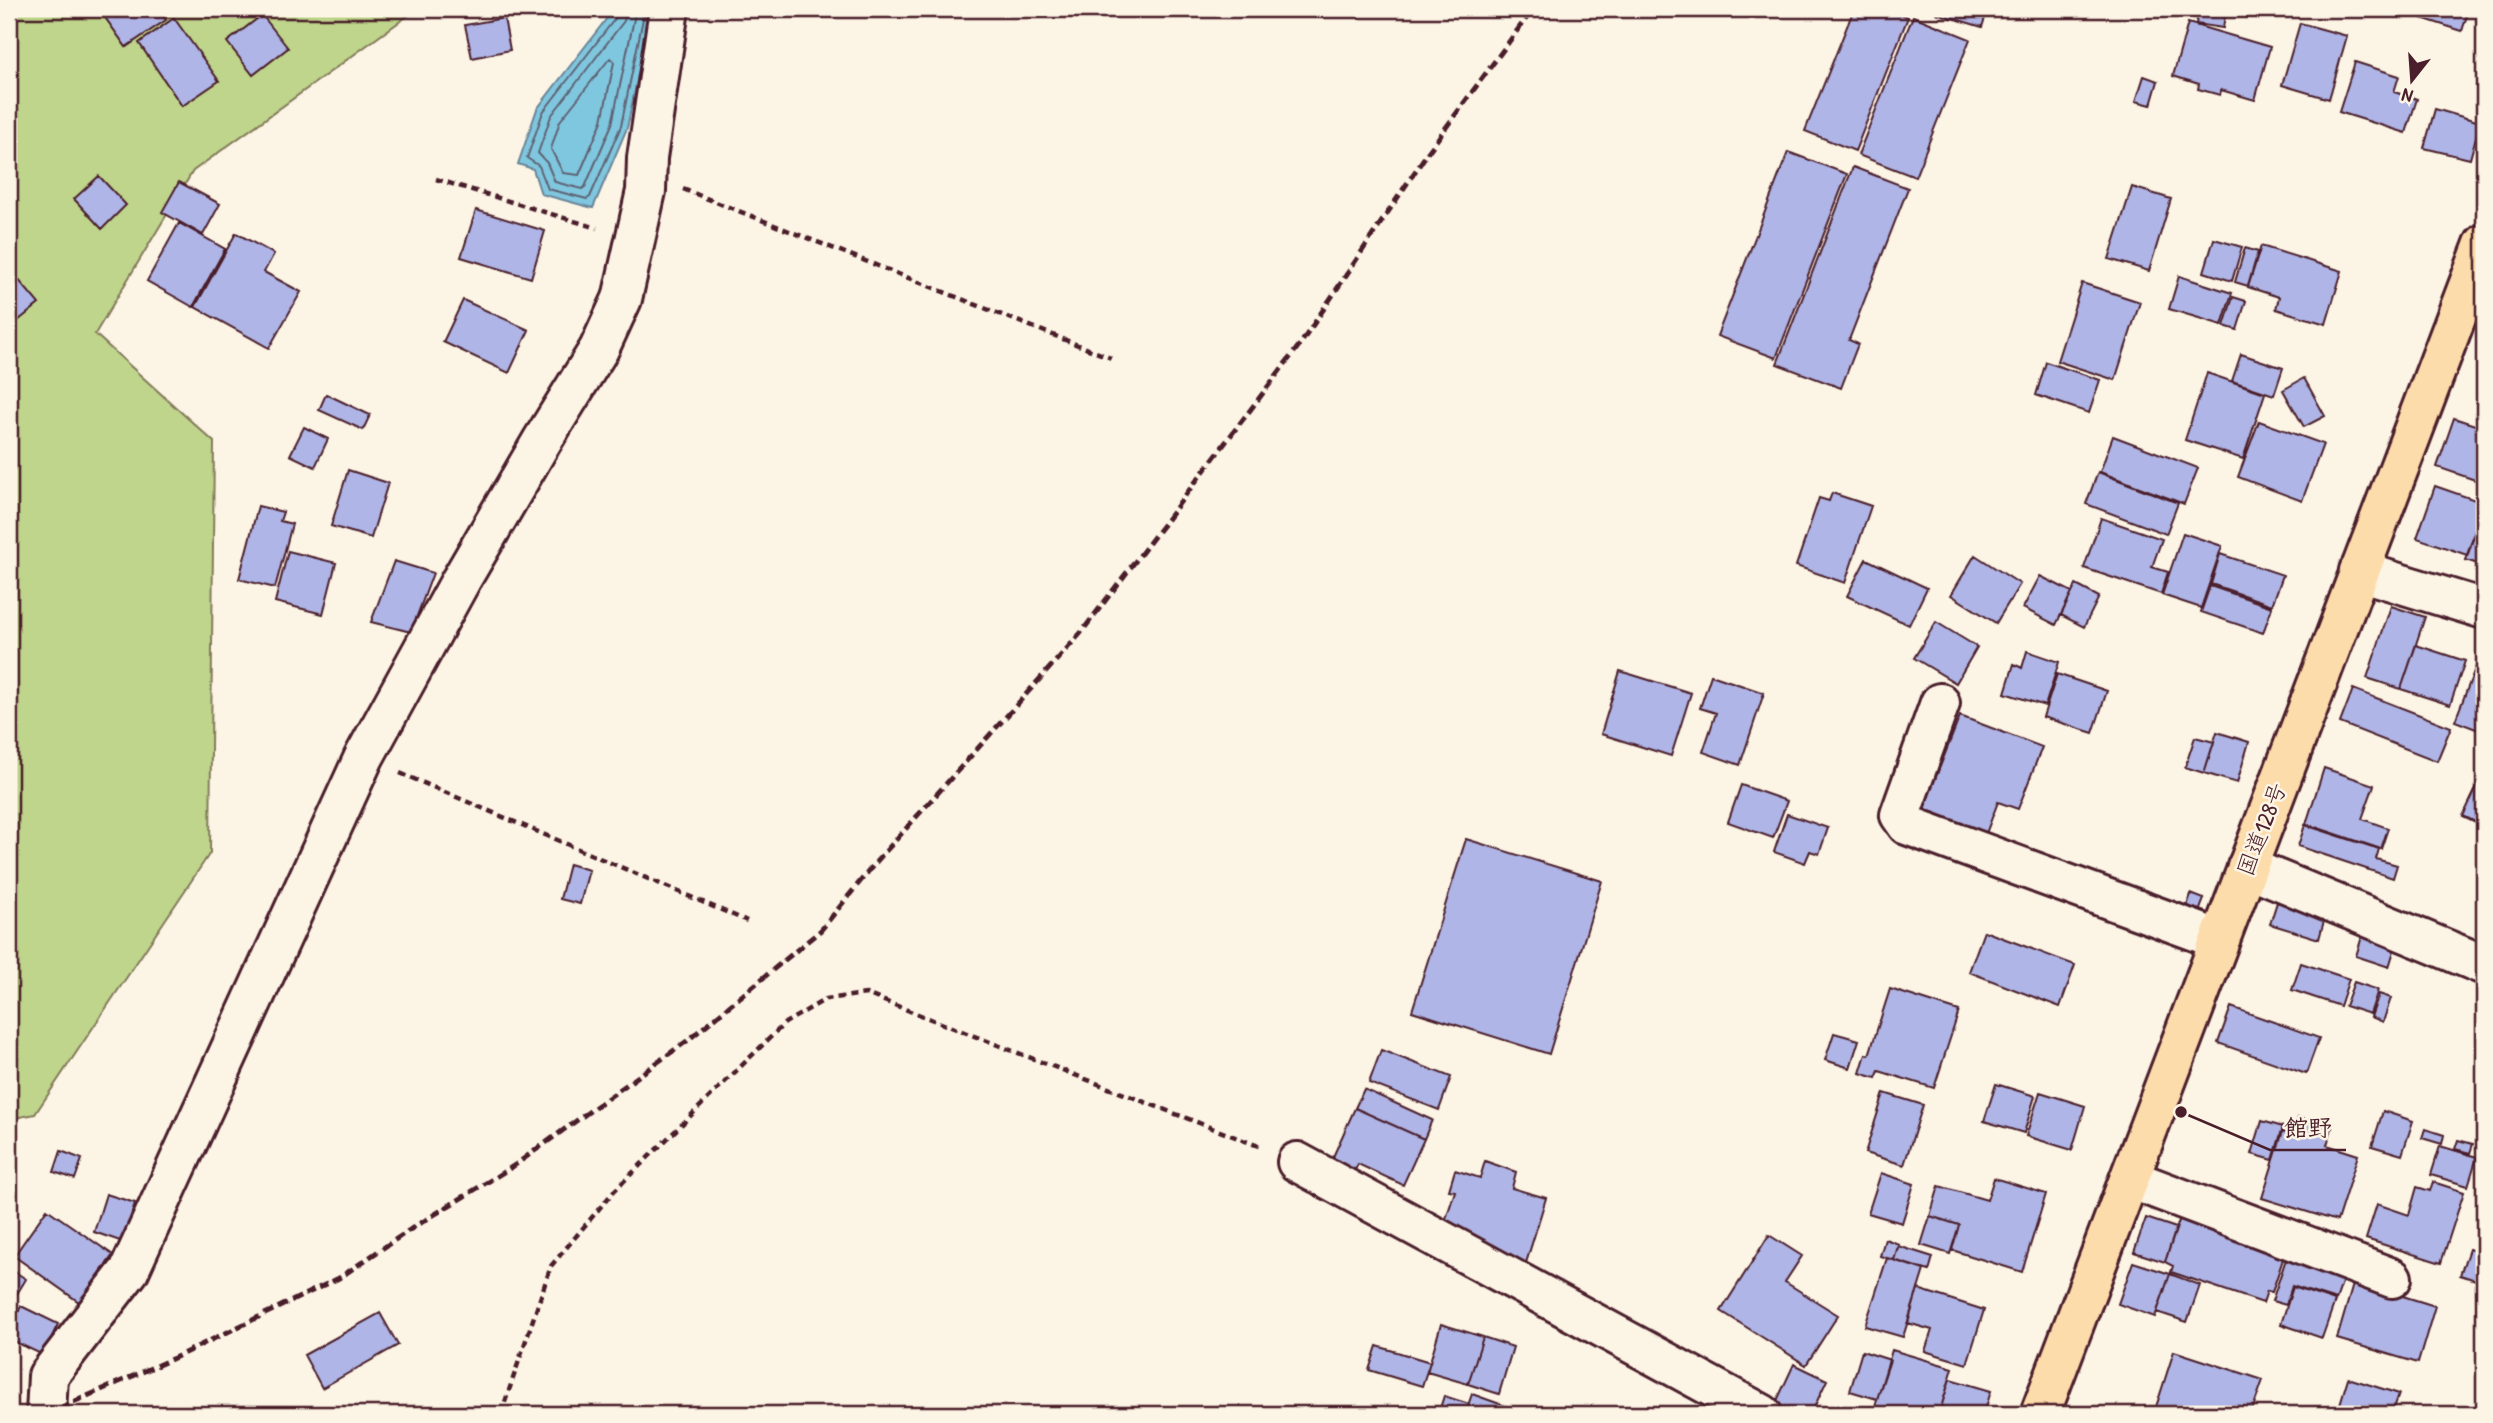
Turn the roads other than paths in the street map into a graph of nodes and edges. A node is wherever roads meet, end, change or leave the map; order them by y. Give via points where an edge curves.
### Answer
1 (669, 9) edge
2 (2484, 244) edge
3 (2360, 571) junction
4 (2484, 609) edge
5 (1940, 703) dead end
6 (2247, 867) junction
7 (2220, 940) junction
8 (2484, 965) edge
9 (1297, 1162) road end
10 (2130, 1179) junction
11 (2392, 1278) dead end
12 (46, 1414) edge
13 (1762, 1414) edge
14 (2040, 1414) edge

1 - 12 street via 646,191 622,299 599,349 467,569 364,757 129,1271 48,1376
2 - 3 highway, 国道128号
3 - 4 street
3 - 6 highway, 国道128号
5 - 7 street via 1900,815 1907,825
6 - 7 highway, 国道128号
6 - 8 street
7 - 10 highway, 国道128号
9 - 13 street
10 - 11 street
10 - 14 highway, 国道128号

